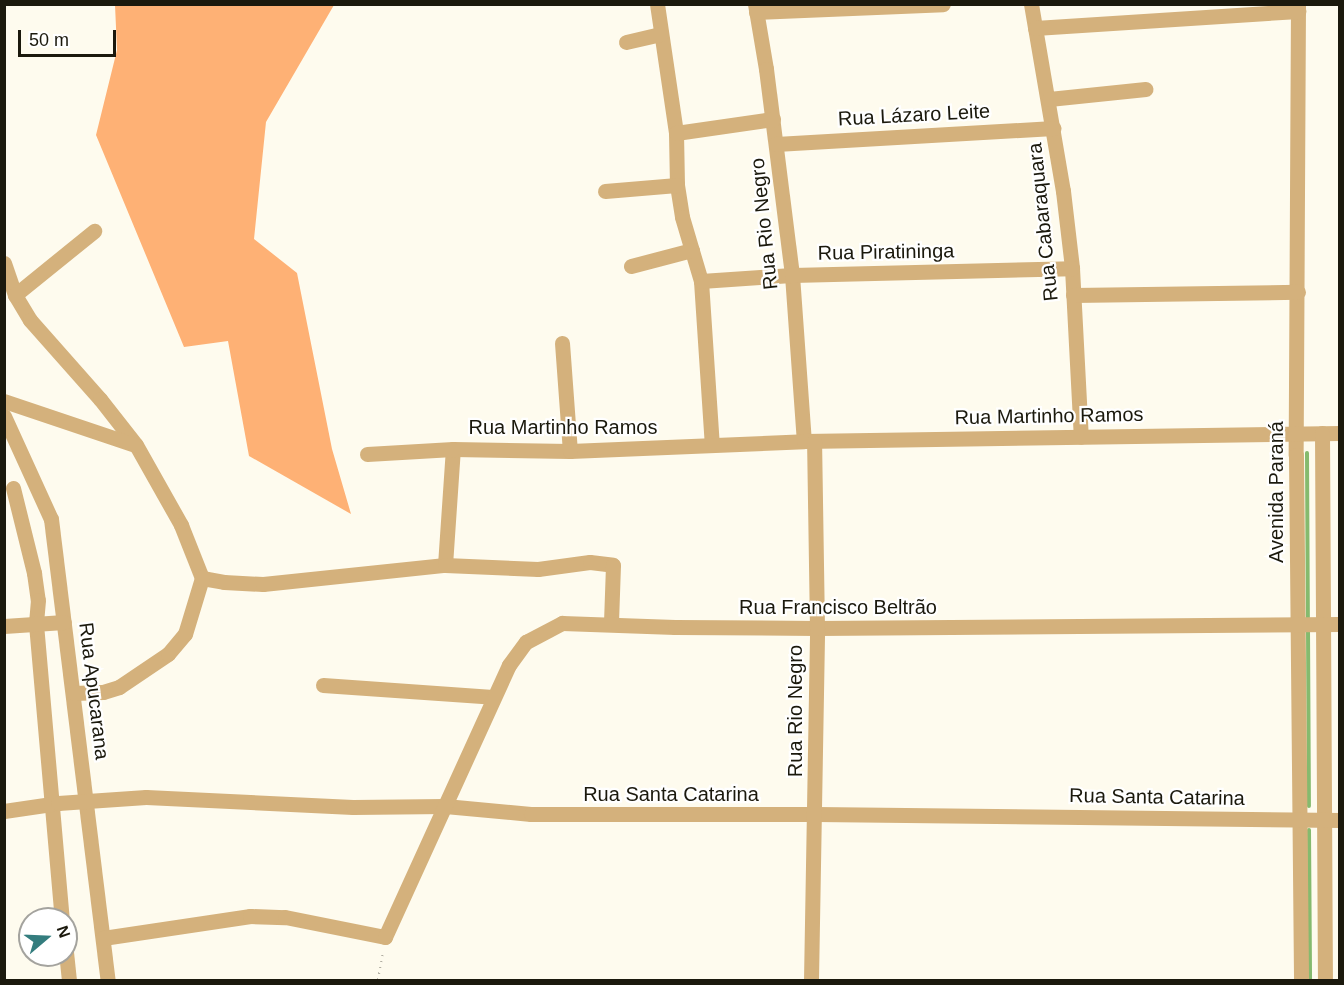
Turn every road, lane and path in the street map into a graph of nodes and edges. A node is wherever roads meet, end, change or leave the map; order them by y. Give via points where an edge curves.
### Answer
1 (657, 4) edge
2 (943, 4) edge
3 (1031, 4) edge
4 (755, 8) edge
5 (1298, 8) edge
6 (1035, 28) junction
7 (662, 34) junction
8 (626, 42) dead end
9 (1145, 89) dead end
10 (1049, 99) junction
11 (773, 119) junction
12 (1054, 128) junction
13 (676, 133) junction
14 (776, 144) junction
15 (677, 185) junction
16 (605, 191) dead end
17 (94, 231) dead end
18 (692, 250) junction
19 (4, 263) edge
20 (631, 266) dead end
21 (1072, 268) junction
22 (792, 275) junction
23 (701, 280) junction
24 (1298, 292) junction
25 (15, 295) junction
26 (1073, 295) junction
27 (562, 343) dead end
28 (4, 401) edge
29 (4, 416) edge
30 (1298, 433) junction
31 (1322, 433) junction
32 (1340, 433) edge
33 (1081, 437) junction
34 (809, 441) junction
35 (136, 445) junction
36 (712, 445) junction
37 (453, 449) junction
38 (570, 451) junction
39 (367, 454) dead end
40 (36, 486) junction
41 (9, 488) edge
42 (445, 565) junction
43 (202, 578) junction
44 (64, 622) junction
45 (611, 623) junction
46 (36, 624) junction
47 (1340, 624) edge
48 (1312, 625) junction
49 (4, 626) edge
50 (817, 628) junction
51 (323, 685) dead end
52 (74, 693) junction
53 (493, 697) junction
54 (82, 802) junction
55 (54, 804) junction
56 (445, 806) junction
57 (4, 811) edge
58 (816, 814) junction
59 (1299, 820) junction
60 (1332, 820) edge
61 (61, 907) edge
62 (385, 937) junction
63 (103, 938) junction
64 (108, 981) edge
65 (378, 981) edge
66 (811, 981) edge
67 (1301, 981) edge
68 (1325, 981) edge

1 - 7 street
2 - 4 street
3 - 6 street, Rua Cabaraquara
4 - 11 street, Rua Rio Negro
5 - 6 street
5 - 24 street, Avenida Paraná
6 - 10 street, Rua Cabaraquara
7 - 8 street
7 - 13 street
9 - 10 street
10 - 12 street, Rua Cabaraquara
11 - 13 street
11 - 14 street, Rua Rio Negro
12 - 14 street, Rua Lázaro Leite
12 - 21 street, Rua Cabaraquara
13 - 15 street
14 - 22 street, Rua Rio Negro
15 - 16 street
15 - 18 street
17 - 25 street
18 - 20 street
18 - 23 street
19 - 25 street
21 - 22 street, Rua Piratininga
21 - 26 street, Rua Cabaraquara
22 - 23 street, Rua Piratininga
22 - 34 street, Rua Rio Negro
23 - 36 street
24 - 26 street
24 - 30 street, Avenida Paraná
25 - 35 street via 38,330
26 - 33 street, Rua Cabaraquara
27 - 38 street
28 - 35 street
29 - 40 street, Rua Apucarana
30 - 31 street, Rua Martinho Ramos
30 - 33 street, Rua Martinho Ramos
30 - 48 street, Avenida Paraná
31 - 32 street, Rua Martinho Ramos
31 - 48 street, Avenida Paraná
33 - 34 street, Rua Martinho Ramos
34 - 36 street, Rua Martinho Ramos
34 - 50 street, Rua Rio Negro
35 - 43 street via 186,535
36 - 38 street, Rua Martinho Ramos
37 - 38 street, Rua Martinho Ramos
37 - 39 street
37 - 42 street, Rua Martinho Ramos
40 - 41 street
40 - 44 street, Rua Apucarana via 51,519
41 - 46 street via 34,573
42 - 43 street via 263,584
42 - 45 street via 538,569 590,562 613,565
43 - 52 street via 185,634 168,654 119,687
44 - 46 street
44 - 52 street, Rua Apucarana
45 - 50 street, Rua Francisco Beltrão
45 - 53 street, Rua Francisco Beltrão via 561,623 537,634 518,651
46 - 49 street
46 - 55 street
47 - 48 street, Rua Francisco Beltrão
48 - 50 street, Rua Francisco Beltrão
48 - 59 street, Avenida Paraná
48 - 60 street, Avenida Paraná
50 - 58 street, Rua Rio Negro
51 - 53 street
52 - 54 street, Rua Apucarana
53 - 56 street, Rua Francisco Beltrão
54 - 55 street, Rua Santa Catarina
54 - 56 street, Rua Santa Catarina via 146,797 353,807
54 - 63 street, Rua Apucarana
55 - 57 street, Rua Santa Catarina
55 - 61 street
56 - 58 street, Rua Santa Catarina via 531,814
56 - 62 street, Rua Francisco Beltrão
58 - 59 street, Rua Santa Catarina
58 - 66 street, Rua Rio Negro
59 - 60 street, Rua Santa Catarina
59 - 67 street, Avenida Paraná
60 - 68 street, Avenida Paraná
62 - 63 street via 285,918 250,916
62 - 65 path
63 - 64 street, Rua Apucarana

